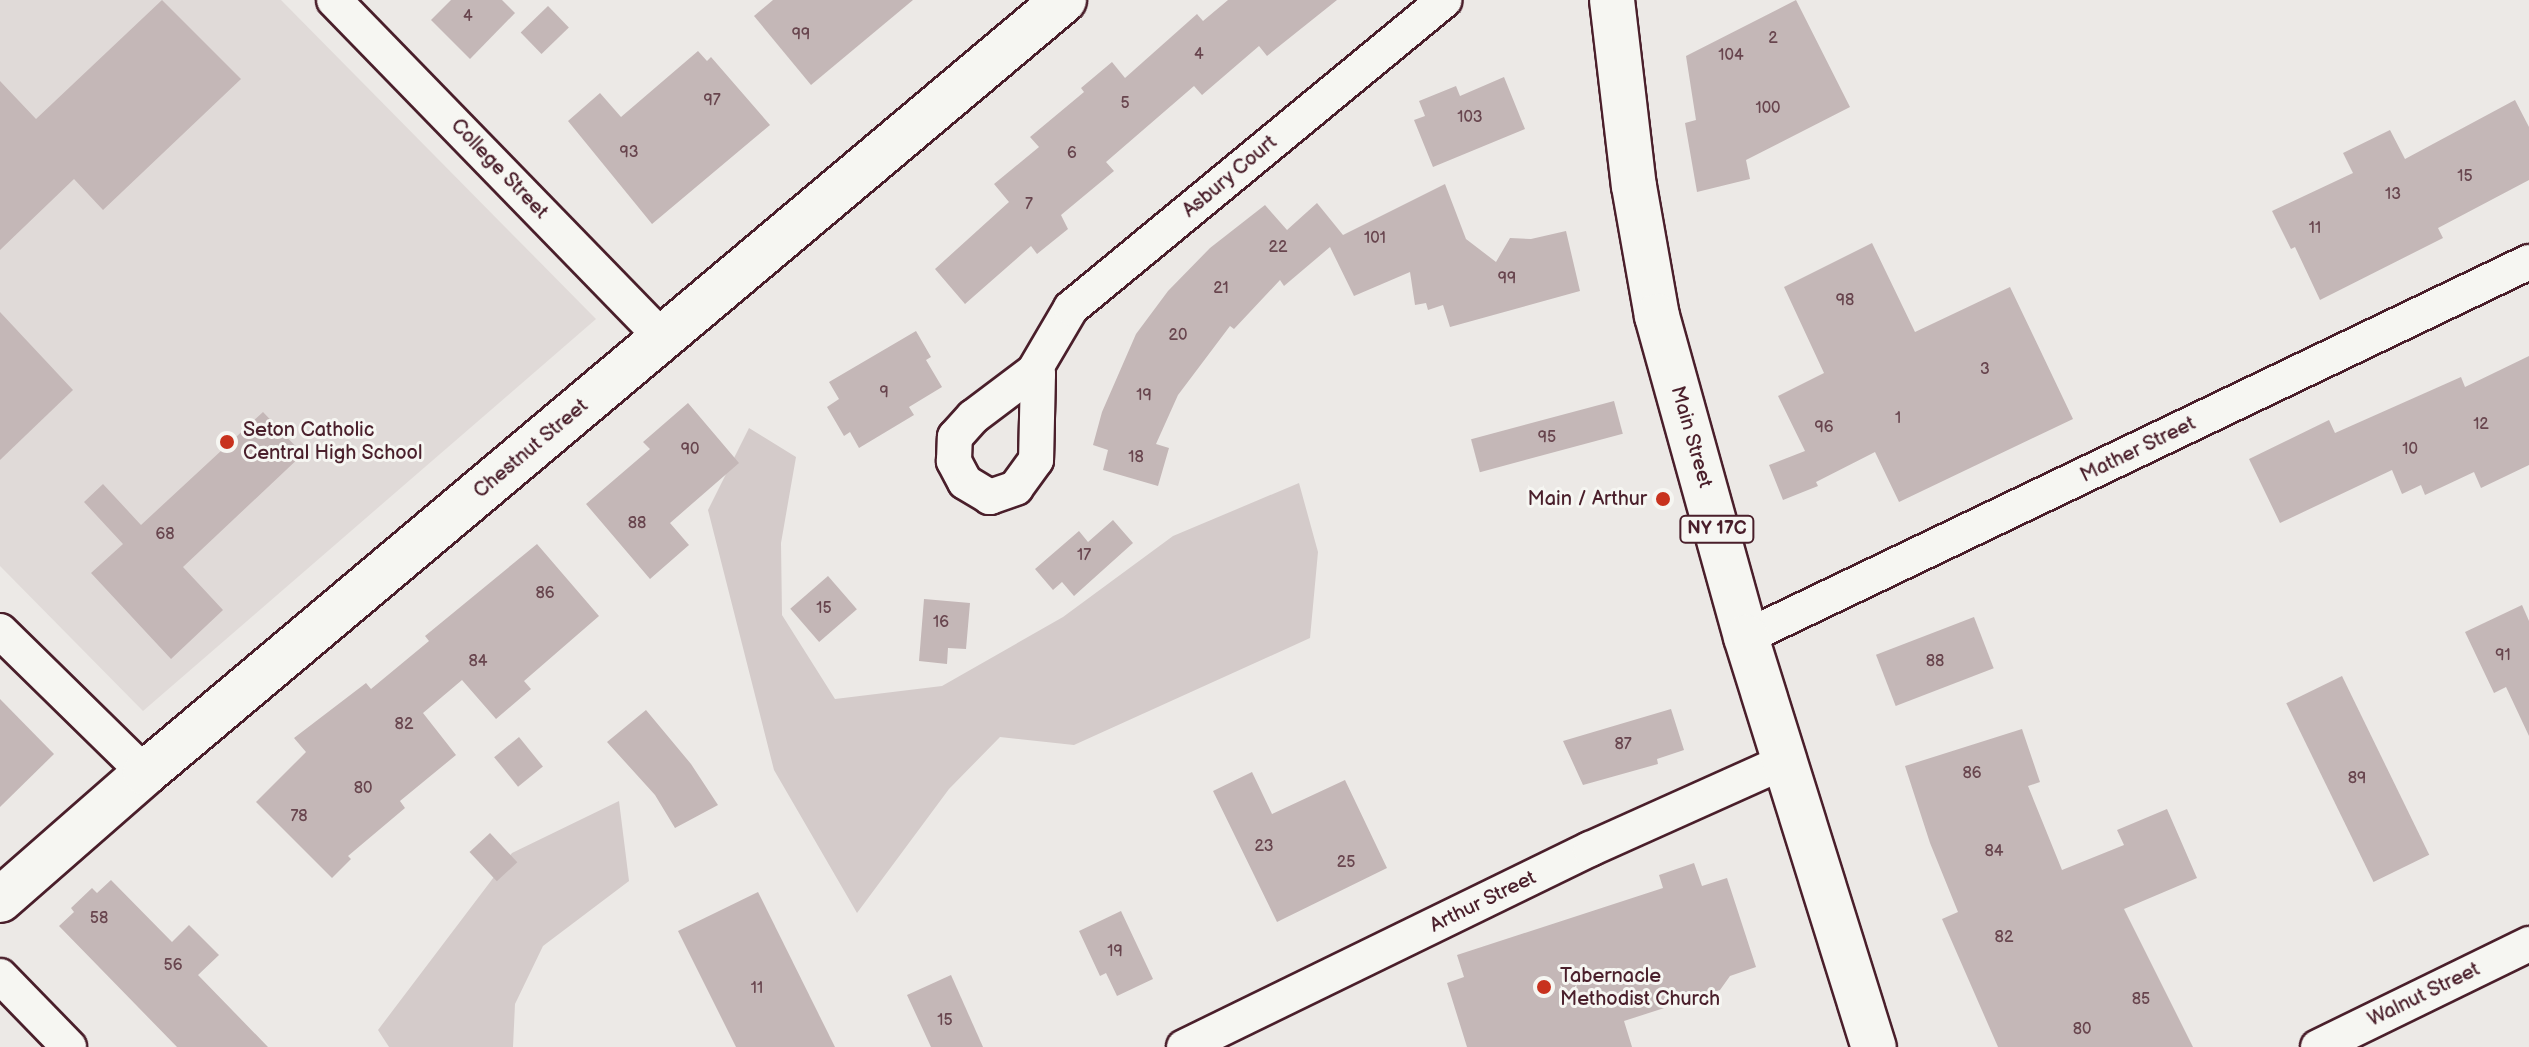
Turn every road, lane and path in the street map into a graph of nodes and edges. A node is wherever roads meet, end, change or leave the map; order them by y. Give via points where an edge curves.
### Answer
1 (334, 0) edge
2 (1064, 0) edge
3 (1445, 0) edge
4 (1612, 0) edge
5 (2529, 262) edge
6 (663, 338) junction
7 (1034, 371) dead end
8 (0, 631) edge
9 (1746, 637) junction
10 (1784, 762) junction
11 (145, 773) junction
12 (0, 900) edge
13 (2529, 944) edge
14 (0, 976) edge
15 (69, 1047) edge
16 (1184, 1047) edge
17 (1874, 1047) edge
18 (2318, 1047) edge

1 - 6 street, College Street
2 - 6 street, Chestnut Street
3 - 7 street, Asbury Court via 1071,308
4 - 9 street, Main Street / NY 17C via 1634,186 1657,316
5 - 9 street, Mather Street
6 - 11 street, Chestnut Street
8 - 11 street
9 - 10 street, Main Street / NY 17C
10 - 16 street, Arthur Street via 1590,849
10 - 17 street, Main Street / NY 17C
11 - 12 street, Chestnut Street
13 - 18 street, Walnut Street
14 - 15 street

